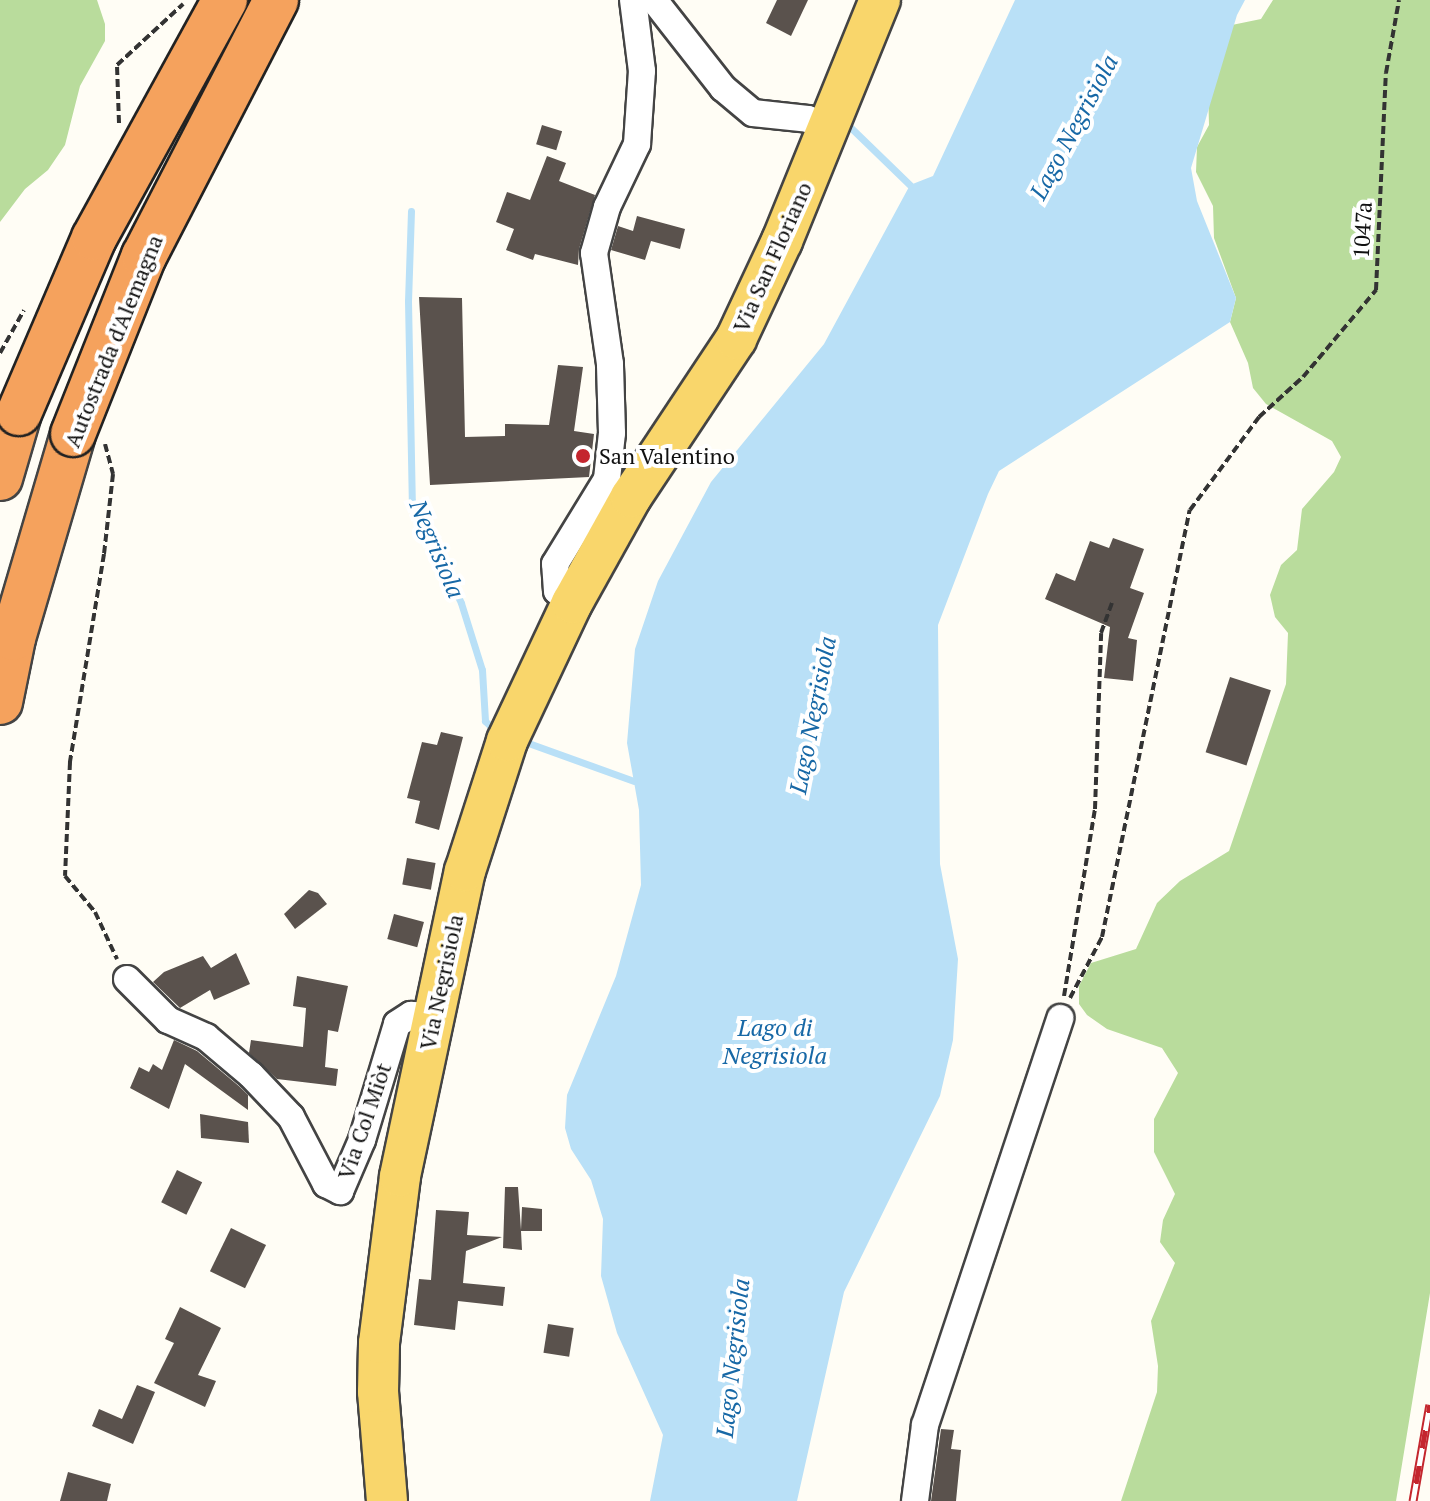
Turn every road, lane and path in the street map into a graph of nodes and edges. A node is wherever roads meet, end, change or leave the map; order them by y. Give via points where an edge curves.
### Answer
1 (187, 0) edge
2 (225, 0) edge
3 (276, 0) edge
4 (633, 0) edge
5 (654, 0) edge
6 (880, 0) edge
7 (1399, 0) edge
8 (827, 127) junction
9 (119, 132) dead end
10 (0, 478) edge
11 (631, 497) joint
12 (572, 603) junction
13 (1112, 603) dead end
14 (0, 702) edge
15 (127, 979) dead end
16 (434, 1016) junction
17 (1060, 1018) junction
18 (387, 1501) edge
19 (915, 1501) edge

1 - 9 path via 117,65
2 - 10 highway, bridge via 94,238 19,413
3 - 14 highway, Autostrada d'Alemagna, bridge via 144,256 73,434 13,638
4 - 12 street via 642,71 637,144 607,207 594,253 610,364 612,433 607,479 555,564 557,591
5 - 8 street via 723,88 753,113 808,119
6 - 8 main road, Via San Floriano
7 - 17 path, 1047a via 1386,73 1376,290 1303,377 1259,417 1190,510 1102,937
8 - 11 main road, Via San Floriano via 736,339
11 - 12 main road, Via Negrisiola
12 - 16 main road, Via Negrisiola via 508,736 465,871
13 - 17 path via 1101,633 1095,809
15 - 16 street, Via Col Miòt via 168,1020 206,1037 251,1075 291,1117 326,1184 340,1191 362,1140 397,1024 411,1015
16 - 18 main road, Via Negrisiola via 400,1176 379,1343
17 - 19 street via 925,1425

